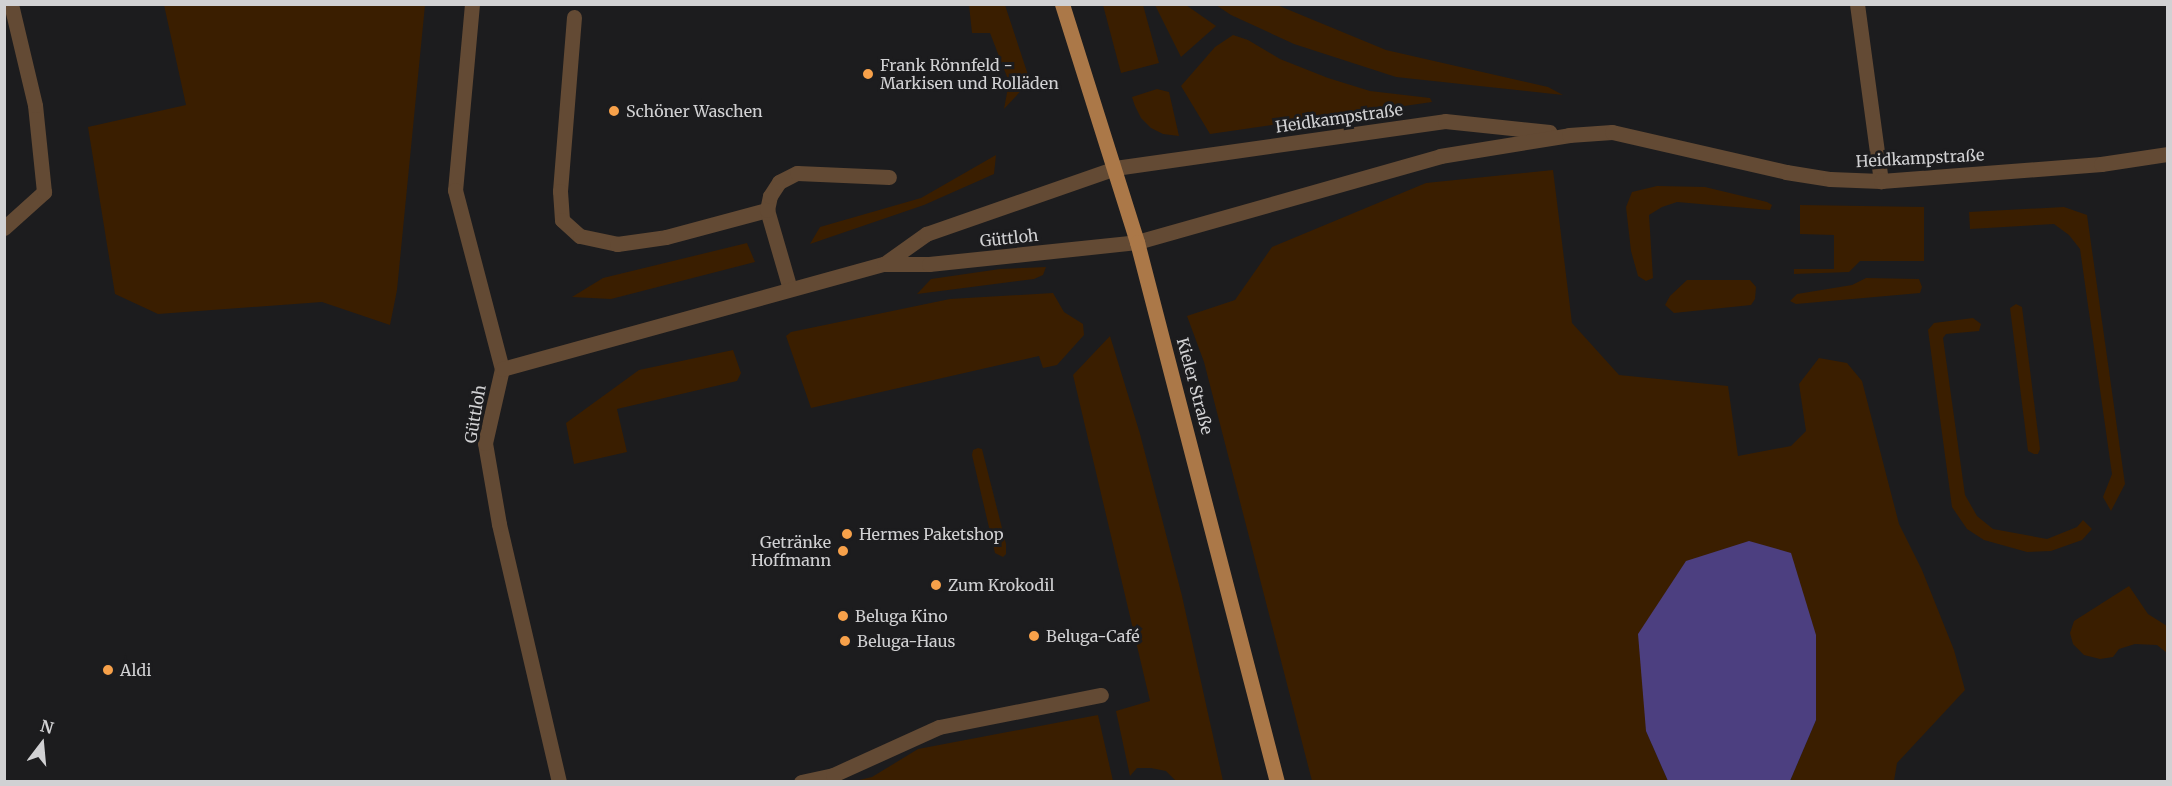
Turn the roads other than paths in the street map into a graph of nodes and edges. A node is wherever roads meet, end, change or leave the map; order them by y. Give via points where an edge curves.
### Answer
1 (11, 4) edge
2 (472, 4) edge
3 (1062, 4) edge
4 (1857, 4) edge
5 (574, 17) dead end
6 (1569, 135) junction
7 (2168, 153) edge
8 (1115, 168) junction
9 (889, 177) dead end
10 (1881, 181) junction
11 (767, 210) junction
12 (4, 228) edge
13 (1137, 242) junction
14 (884, 264) junction
15 (790, 289) junction
16 (502, 369) junction
17 (1101, 695) dead end
18 (560, 782) edge
19 (801, 782) edge
20 (1277, 782) edge

1 - 12 street via 35,105 44,192
2 - 16 street via 455,190
3 - 8 main road, Kieler Straße
4 - 10 street
5 - 11 street via 560,191 562,220 580,236 617,244 666,237
6 - 8 street, Heidkampstraße via 1445,121
6 - 10 street, Heidkampstraße via 1612,132 1786,172
6 - 13 street, Heidkampstraße via 1440,156
7 - 10 street, Heidkampstraße via 2101,164
8 - 13 main road, Kieler Straße
8 - 14 street, Güttloh via 926,234
9 - 11 street via 797,173 780,182 770,195
11 - 15 street
13 - 14 street, Güttloh via 929,264
13 - 20 main road, Kieler Straße
14 - 15 street, Güttloh
15 - 16 street, Güttloh
16 - 18 street, Güttloh via 485,443 499,524
17 - 19 street via 939,727 833,775

